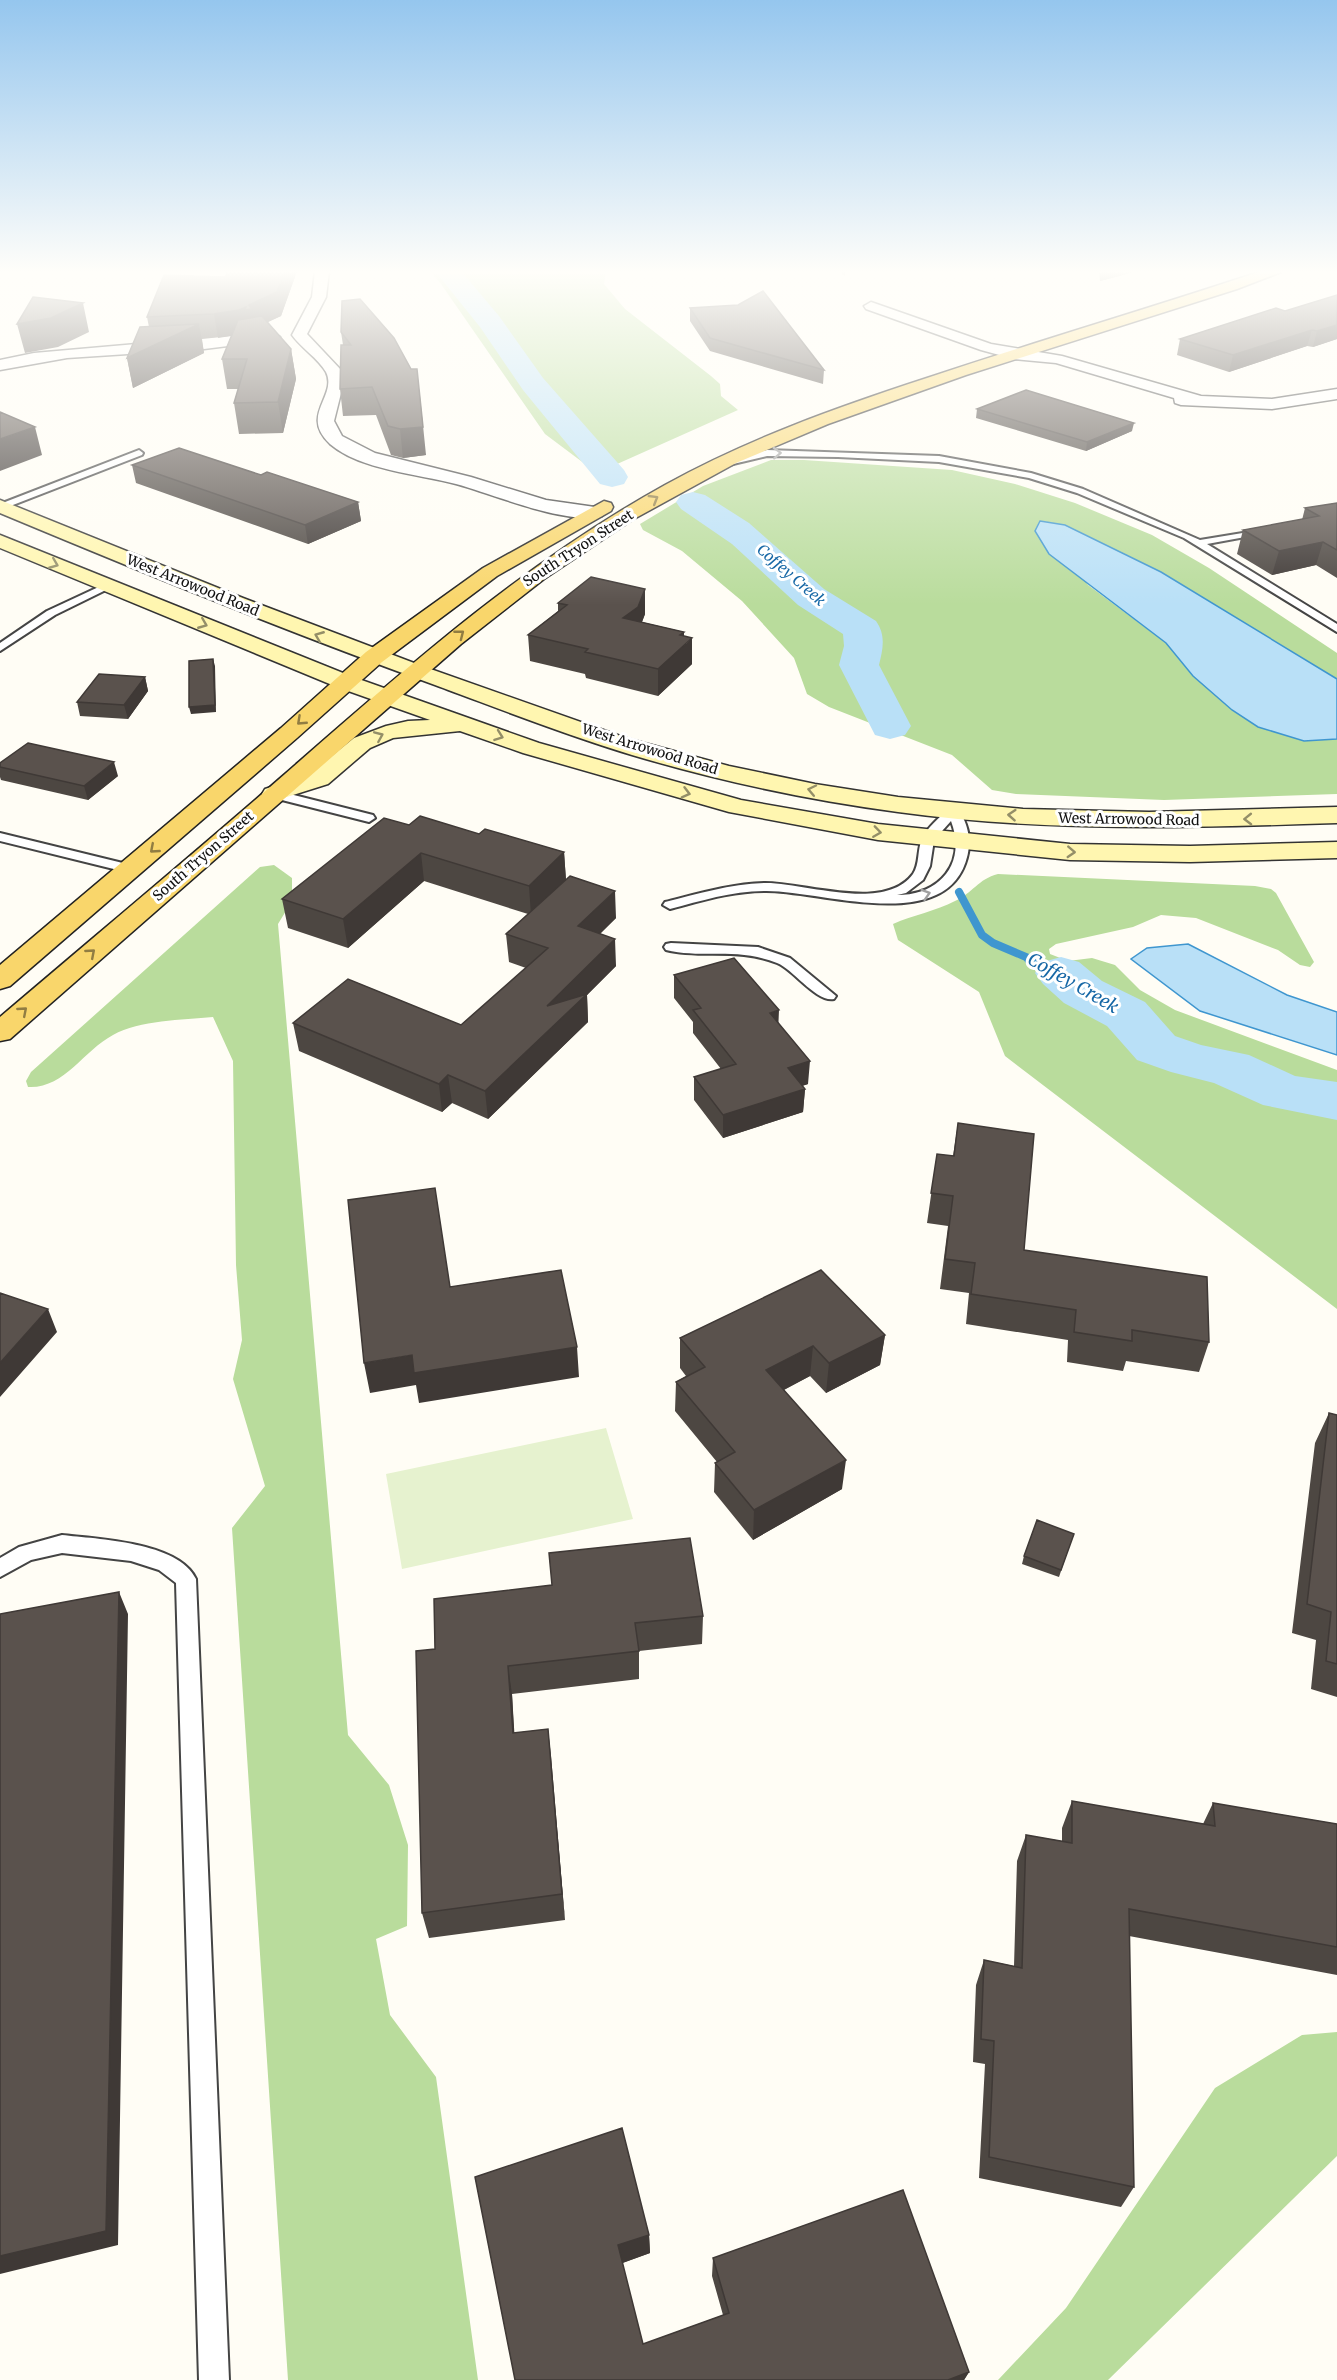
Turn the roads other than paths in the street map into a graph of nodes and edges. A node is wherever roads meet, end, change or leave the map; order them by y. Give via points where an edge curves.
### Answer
1 (336, 382) edge
2 (880, 382) edge
3 (930, 382) edge
4 (1081, 382) edge
5 (1337, 394) edge
6 (790, 433) junction
7 (139, 453) dead end
8 (838, 454) junction
9 (690, 460) dead end
10 (720, 465) junction
11 (621, 496) dead end
12 (0, 507) edge
13 (595, 512) junction
14 (1272, 529) edge
15 (0, 541) edge
16 (1200, 543) junction
17 (109, 586) junction
18 (1337, 629) edge
19 (0, 648) edge
20 (374, 657) junction
21 (414, 671) junction
22 (345, 682) junction
23 (385, 696) junction
24 (472, 726) junction
25 (274, 794) junction
26 (953, 811) junction
27 (1337, 815) edge
28 (369, 818) dead end
29 (0, 837) edge
30 (928, 838) junction
31 (963, 842) junction
32 (1337, 850) edge
33 (130, 869) junction
34 (868, 899) junction
35 (670, 906) dead end
36 (671, 947) dead end
37 (0, 980) edge
38 (829, 996) dead end
39 (0, 1032) edge
40 (0, 1568) edge
41 (214, 2380) edge

1 - 13 street via 326,426 352,450 571,511
2 - 9 main road via 790,415
3 - 6 main road, South Tryon Street
4 - 5 street via 1149,398 1201,401 1272,404
6 - 8 lane via 794,445
6 - 10 main road, South Tryon Street
7 - 12 lane
10 -> 8 lane via 766,453
8 - 16 lane via 939,459 1031,476 1080,491
21 -> 10 main road, South Tryon Street via 520,587 586,542 671,489
11 - 13 main road, South Tryon Street
20 -> 12 main road, West Arrowood Road
13 - 20 main road, South Tryon Street via 490,572
14 - 16 lane
15 -> 17 main road, West Arrowood Road
16 - 18 lane
17 - 19 lane via 51,613
17 -> 22 main road, West Arrowood Road
20 - 21 main road, West Arrowood Road
20 - 22 main road, South Tryon Street
21 - 23 main road, South Tryon Street
26 -> 21 main road, West Arrowood Road via 837,795 662,756
22 - 23 main road, West Arrowood Road
22 -> 33 main road, South Tryon Street
23 - 24 main road, West Arrowood Road
23 - 25 main road, South Tryon Street
25 -> 24 main road via 319,779 362,743 386,733 425,726
24 -> 30 main road, West Arrowood Road via 575,761 738,807
25 - 28 lane
39 -> 25 main road, South Tryon Street
27 -> 26 main road, West Arrowood Road via 1175,820
26 - 30 lane
26 - 31 lane
29 - 33 lane
30 - 31 main road, West Arrowood Road
30 - 34 lane via 918,877 901,890
31 -> 32 main road, West Arrowood Road via 1106,853
34 -> 31 lane via 914,897 944,887 954,874
33 - 37 main road, South Tryon Street
34 - 35 lane via 750,887
36 - 38 lane via 753,950 785,961
40 - 41 lane via 26,1553 62,1544 131,1552 166,1564 186,1579

